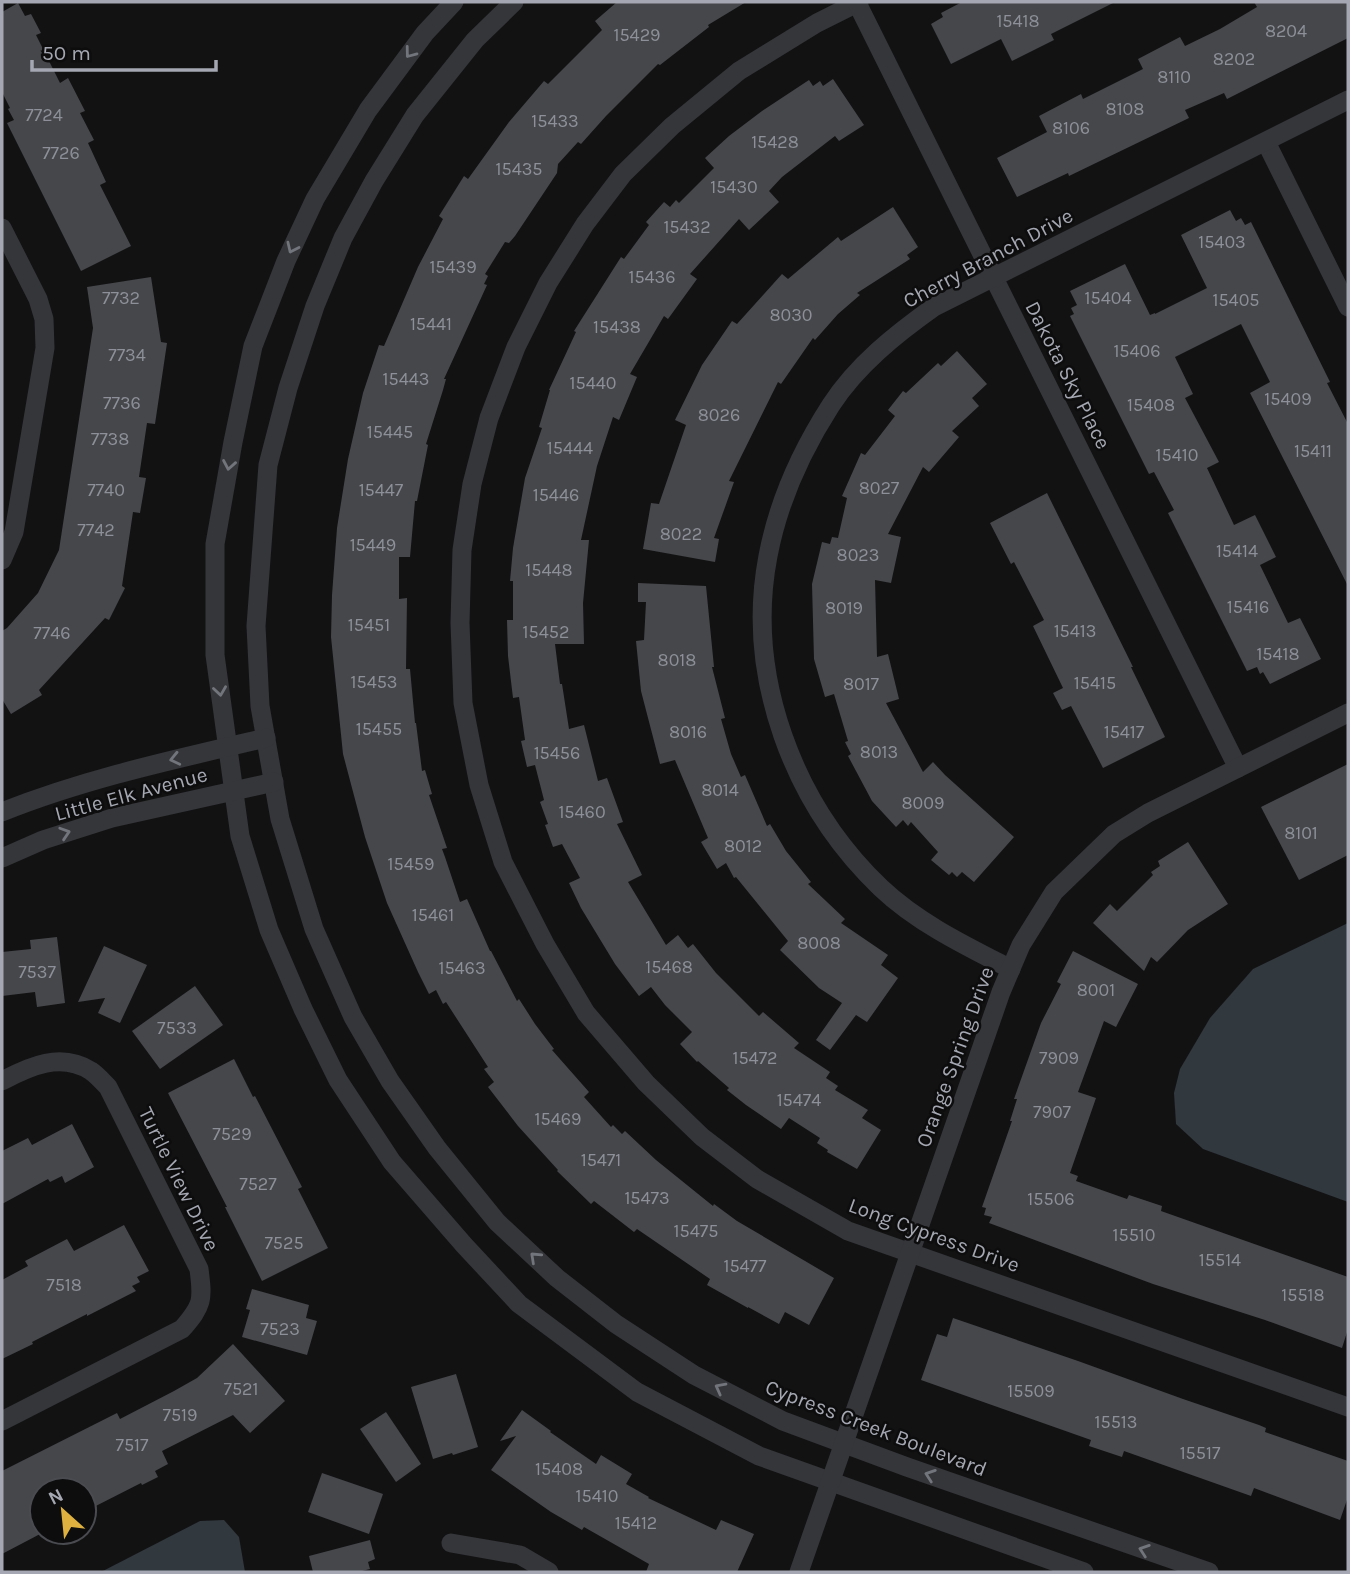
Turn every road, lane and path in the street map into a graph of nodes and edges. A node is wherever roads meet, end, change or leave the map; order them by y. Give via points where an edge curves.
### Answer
1 (454, 2) edge
2 (514, 2) edge
3 (858, 2) edge
4 (1348, 100) edge
5 (1266, 142) junction
6 (2, 228) edge
7 (993, 278) junction
8 (1348, 307) edge
9 (2, 560) edge
10 (1348, 713) edge
11 (266, 738) junction
12 (228, 747) junction
13 (1238, 768) junction
14 (274, 782) junction
15 (234, 791) junction
16 (2, 811) edge
17 (2, 858) edge
18 (1011, 969) junction
19 (2, 1081) edge
20 (911, 1252) junction
21 (1348, 1407) edge
22 (2, 1420) edge
23 (844, 1444) junction
24 (831, 1482) junction
25 (451, 1543) dead end
26 (549, 1572) edge
27 (799, 1572) edge
28 (1084, 1572) edge
29 (1209, 1572) edge

1 -> 12 street via 368,110 315,200 253,346 215,544 215,654
2 - 11 street, Cypress Creek Boulevard via 475,40 415,115 343,238 315,306 268,465 256,626
3 - 7 street, Dakota Sky Place
3 - 20 street, Long Cypress Drive via 739,71 672,126 623,174 548,283 498,394 472,484 462,550 463,703 479,785 503,862 586,1013 646,1083 702,1137 757,1179 848,1231
4 - 5 street, Cherry Branch Drive
5 - 7 street, Cherry Branch Drive
5 - 8 street
6 - 9 street via 38,299 45,348 14,532
7 - 13 street, Dakota Sky Place
7 - 18 street, Cherry Branch Drive via 934,307 899,331 832,404 801,458 780,510 768,555 763,637 778,722 799,775 831,831 873,880 904,906 951,938
10 - 13 street, Orange Spring Drive
11 - 12 street, Little Elk Avenue
11 - 14 street, Cypress Creek Boulevard
12 - 15 street
12 -> 16 street, Little Elk Avenue via 109,775
13 - 18 street, Orange Spring Drive via 1114,834 1054,892
14 - 15 street, Little Elk Avenue
23 -> 14 street, Cypress Creek Boulevard via 783,1421 694,1375 616,1324 497,1222 421,1126 353,1017 314,929 280,819
17 -> 15 street, Little Elk Avenue via 112,818
15 - 24 street via 240,836 288,975 338,1080 391,1162 519,1304 637,1392 759,1456
18 - 20 street, Orange Spring Drive
19 - 22 street, Turtle View Drive via 28,1067 55,1061 75,1063 108,1087 199,1269 202,1297 182,1329
20 - 21 street, Long Cypress Drive
20 - 23 street, Orange Spring Drive
23 - 24 street, Orange Spring Drive
29 -> 23 street, Cypress Creek Boulevard
24 - 27 street, Orange Spring Drive
24 - 28 street
25 - 26 street via 520,1555

